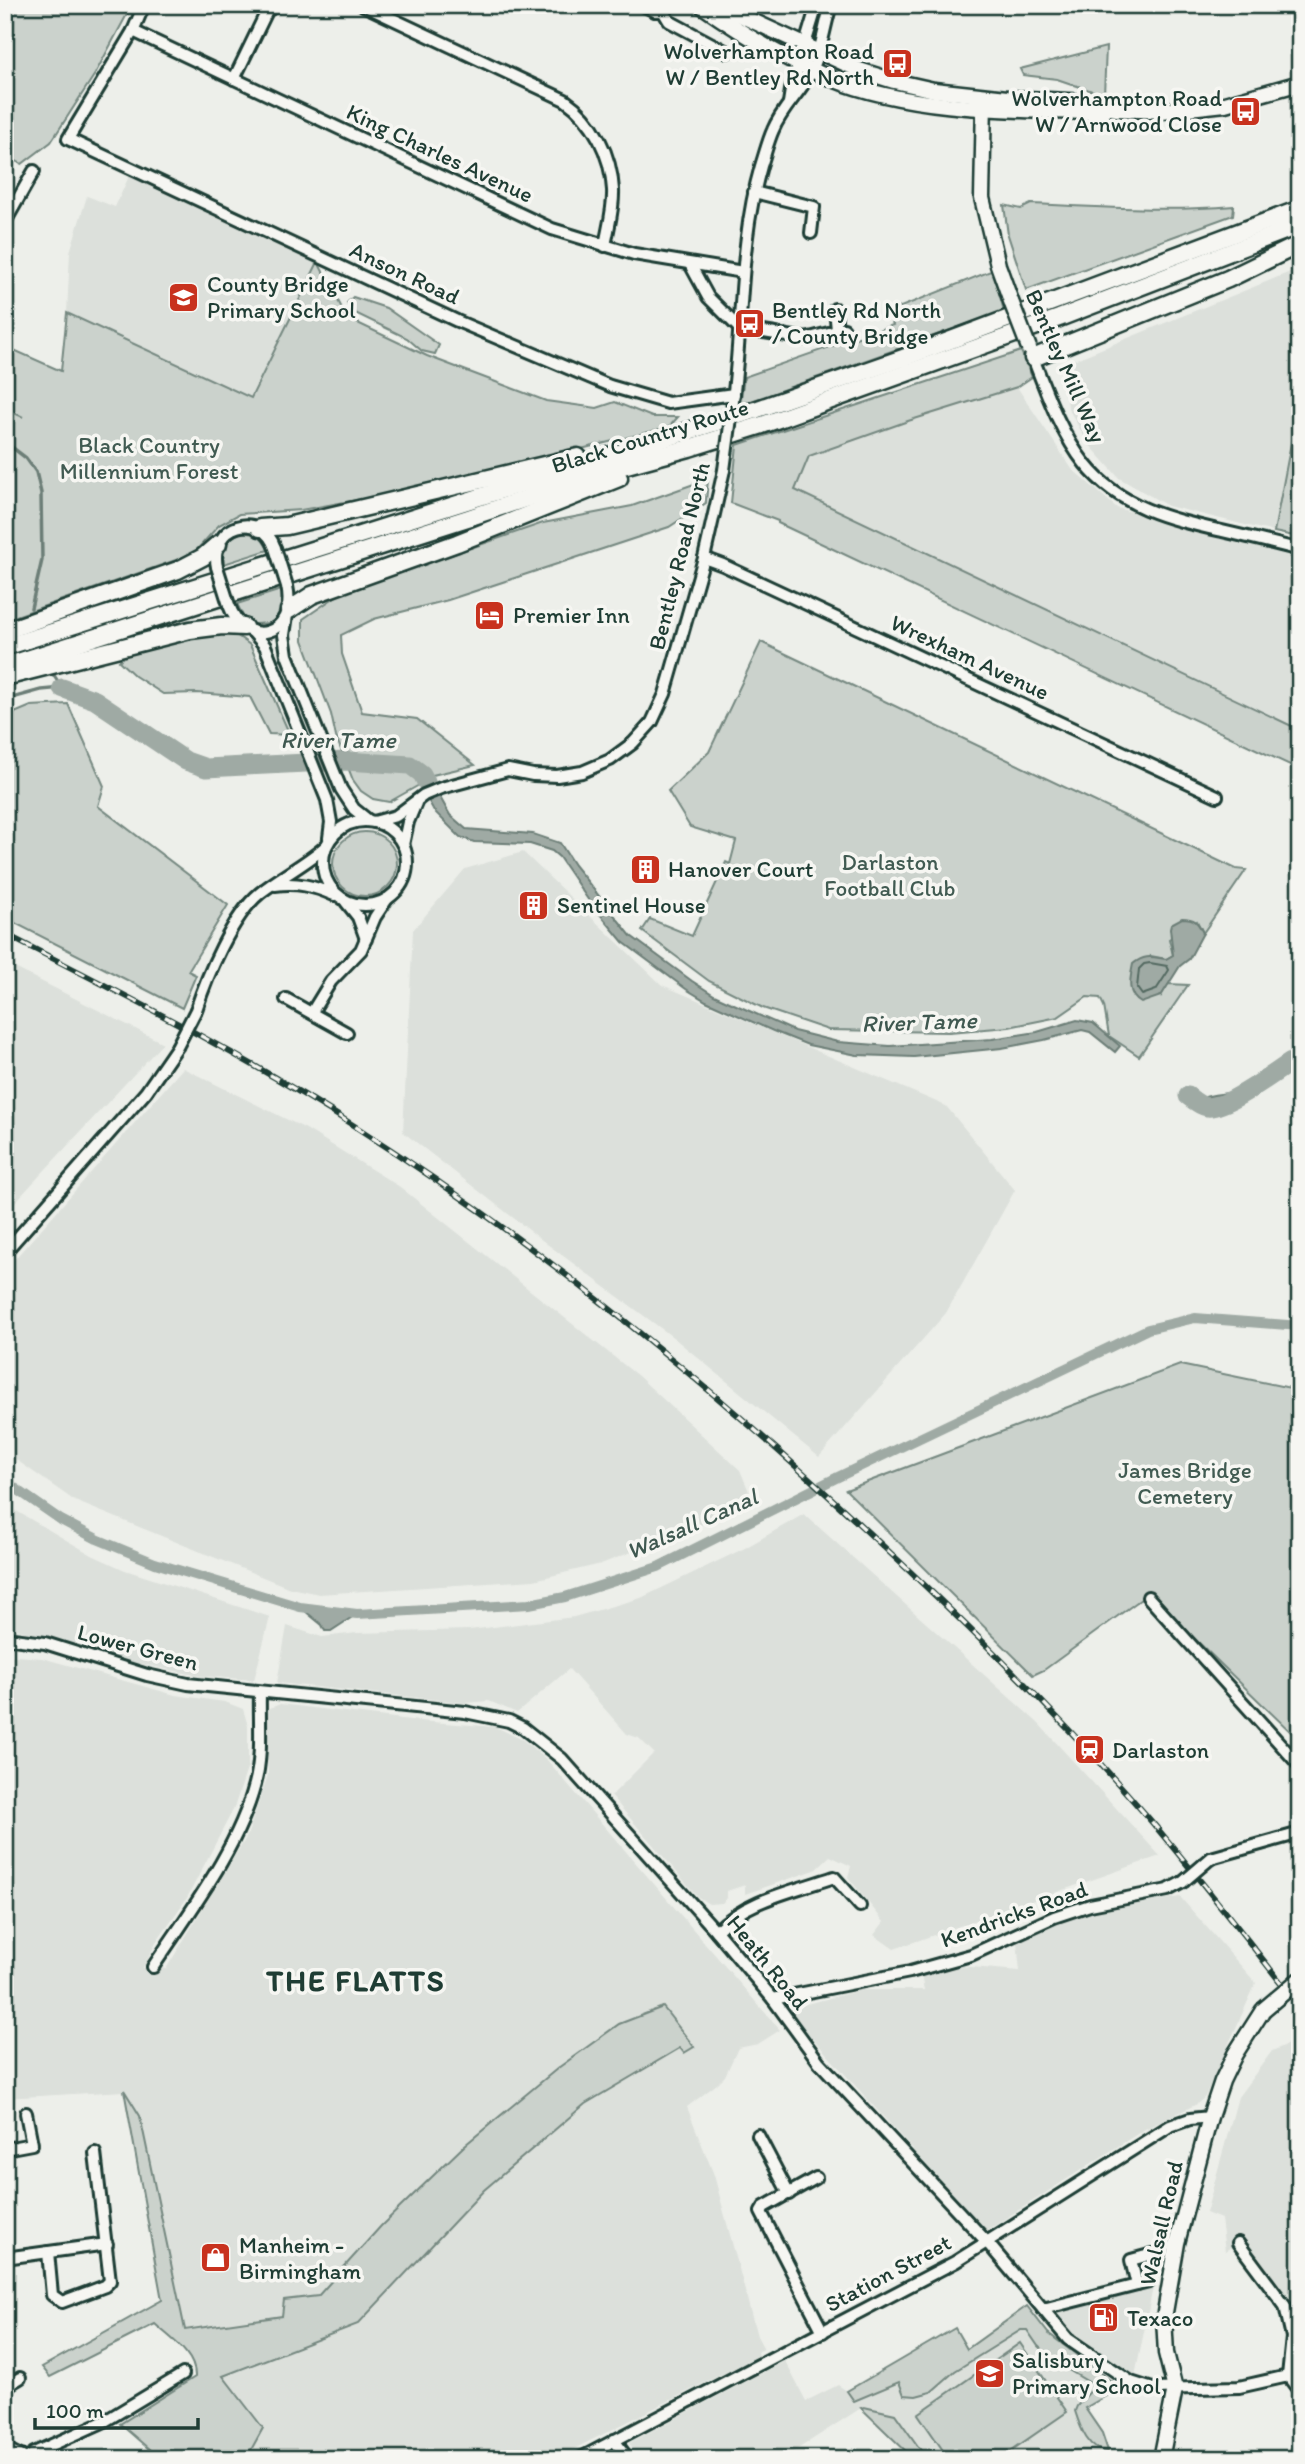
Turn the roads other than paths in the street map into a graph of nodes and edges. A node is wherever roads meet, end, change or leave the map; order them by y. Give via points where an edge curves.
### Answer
1 (145, 5) edge
2 (276, 5) edge
3 (363, 5) edge
4 (643, 5) edge
5 (701, 5) edge
6 (718, 5) edge
7 (817, 5) edge
8 (831, 5) edge
9 (665, 8) edge
10 (133, 31) junction
11 (813, 48) junction
12 (727, 52) dead end
13 (806, 66) junction
14 (234, 79) junction
15 (1300, 83) edge
16 (984, 102) junction
17 (34, 171) dead end
18 (754, 192) junction
19 (1300, 209) edge
20 (6, 215) edge
21 (1300, 225) edge
22 (811, 233) dead end
23 (1300, 244) edge
24 (605, 246) junction
25 (690, 264) junction
26 (743, 272) junction
27 (835, 309) dead end
28 (739, 328) junction
29 (1031, 353) junction
30 (734, 398) junction
31 (643, 446) junction
32 (689, 448) junction
33 (260, 528) junction
34 (218, 544) junction
35 (1300, 550) edge
36 (704, 558) junction
37 (288, 613) junction
38 (248, 629) junction
39 (5, 631) edge
40 (5, 647) edge
41 (5, 666) edge
42 (5, 677) edge
43 (1217, 796) dead end
44 (418, 801) junction
45 (372, 821) junction
46 (327, 844) junction
47 (403, 845) junction
48 (272, 885) junction
49 (387, 899) junction
50 (344, 900) junction
51 (366, 939) junction
52 (286, 999) dead end
53 (312, 1012) junction
54 (347, 1032) dead end
55 (5, 1252) edge
56 (1148, 1597) dead end
57 (5, 1638) edge
58 (260, 1692) junction
59 (1300, 1766) edge
60 (1300, 1833) edge
61 (860, 1906) dead end
62 (716, 1931) junction
63 (153, 1967) dead end
64 (1300, 1979) edge
65 (773, 1999) junction
66 (26, 2113) dead end
67 (1210, 2117) junction
68 (758, 2135) dead end
69 (5, 2148) edge
70 (95, 2153) dead end
71 (816, 2178) dead end
72 (789, 2194) junction
73 (986, 2242) junction
74 (1238, 2243) dead end
75 (107, 2244) junction
76 (48, 2252) junction
77 (1153, 2254) dead end
78 (5, 2258) edge
79 (1149, 2281) dead end
80 (1137, 2285) junction
81 (1043, 2309) junction
82 (823, 2332) junction
83 (1296, 2337) edge
84 (183, 2374) dead end
85 (1288, 2376) junction
86 (20, 2378) dead end
87 (5, 2387) edge
88 (1175, 2389) junction
89 (1300, 2392) edge
90 (614, 2440) junction
91 (5, 2448) edge
92 (26, 2459) edge
93 (579, 2459) edge
94 (628, 2459) edge
95 (1161, 2459) edge

1 - 10 street
2 - 14 street via 267,11
3 - 24 street via 581,111 599,138 613,192
4 - 9 street via 654,11
5 - 13 main road via 739,32
6 - 11 main road
7 - 11 street
8 - 11 street
9 - 12 street via 669,21
10 - 14 street, King Charles Avenue
10 - 30 street, Anson Road via 68,139 457,321 610,386 668,403
11 - 13 street, Bentley Road North
11 - 16 main road via 859,70
13 - 16 main road via 830,78 911,100
13 - 18 street, Bentley Road North via 799,93 773,130
14 - 24 street, King Charles Avenue via 552,229
15 - 16 main road via 1248,99 1162,111 1088,112
16 - 29 main road, Bentley Mill Way, bridge via 985,215
17 - 20 street
18 - 22 street via 814,207
18 - 26 street, Bentley Road North
19 - 31 highway, Black Country Route via 903,358
21 - 32 highway, Black Country Route via 896,378
23 - 29 highway via 1228,279
24 - 25 street, King Charles Avenue
25 - 26 street, King Charles Avenue
25 - 28 street via 708,297
26 - 28 street, Bentley Road North
27 - 28 street via 841,330 806,339
28 - 30 street, Bentley Road North
29 - 35 street, Bentley Mill Way via 1074,449 1112,491 1171,519
30 - 36 street, Bentley Road North, bridge
31 - 33 highway via 573,458 287,526
31 - 40 highway, Black Country Route
32 - 37 highway via 312,596
32 - 41 highway, Black Country Route
33 - 34 street via 231,529
33 - 37 street, bridge via 269,535 288,586
34 - 38 street, bridge via 217,567 229,605
34 - 39 highway via 178,570
36 - 43 street, Wrexham Avenue
36 - 44 street, Bentley Road North via 665,694 652,722 634,743 582,772 557,776 508,770 429,792
37 - 38 street via 270,631
37 - 45 street via 287,655 337,779 349,803
38 - 42 highway via 190,630
38 - 46 street via 265,646 320,779 330,811
44 - 45 street, Bentley Road North via 396,816
44 - 47 street
45 - 46 street via 344,826
45 - 47 street via 387,827
46 - 48 street
46 - 50 street via 323,857 326,880
47 - 49 street via 406,874
48 - 50 street via 311,886
48 - 55 street, bridge via 240,915 177,1047 146,1092
49 - 50 street via 369,905
49 - 51 street
50 - 51 street via 361,923
51 - 53 street
52 - 53 street
53 - 54 street
56 - 59 street
57 - 58 street, Lower Green via 45,1643 160,1678
58 - 62 street, Heath Road via 465,1712 500,1718 523,1728 562,1759
58 - 63 street via 259,1761 245,1814 214,1875
60 - 65 street, Kendricks Road, bridge via 1211,1858 1168,1890 1090,1905 971,1955
61 - 62 street via 834,1877 744,1909
62 - 65 street, Heath Road
64 - 67 main road, Walsall Road, bridge via 1264,2010 1235,2054
65 - 73 street, Heath Road via 819,2062
66 - 69 street via 32,2144
67 - 73 street, Station Street via 1191,2119 1157,2133
67 - 88 main road, Walsall Road via 1166,2299 1164,2336
68 - 72 street
70 - 75 street
71 - 72 street
72 - 82 street via 761,2212
73 - 81 street, Heath Road
73 - 82 street, Station Street
74 - 83 street via 1285,2306
75 - 76 street
75 - 76 street via 110,2281 62,2302 52,2295
76 - 78 street
77 - 80 street via 1131,2260
79 - 80 street
80 - 81 street
81 - 88 street, Heath Road via 1068,2339 1131,2382
82 - 90 street, Station Street
83 - 85 street
84 - 92 street via 105,2421
85 - 88 street, Heath Road via 1239,2387
85 - 89 street
86 - 87 street
88 - 95 main road, Walsall Road
90 - 93 street, Station Street
90 - 94 street
91 - 92 street

